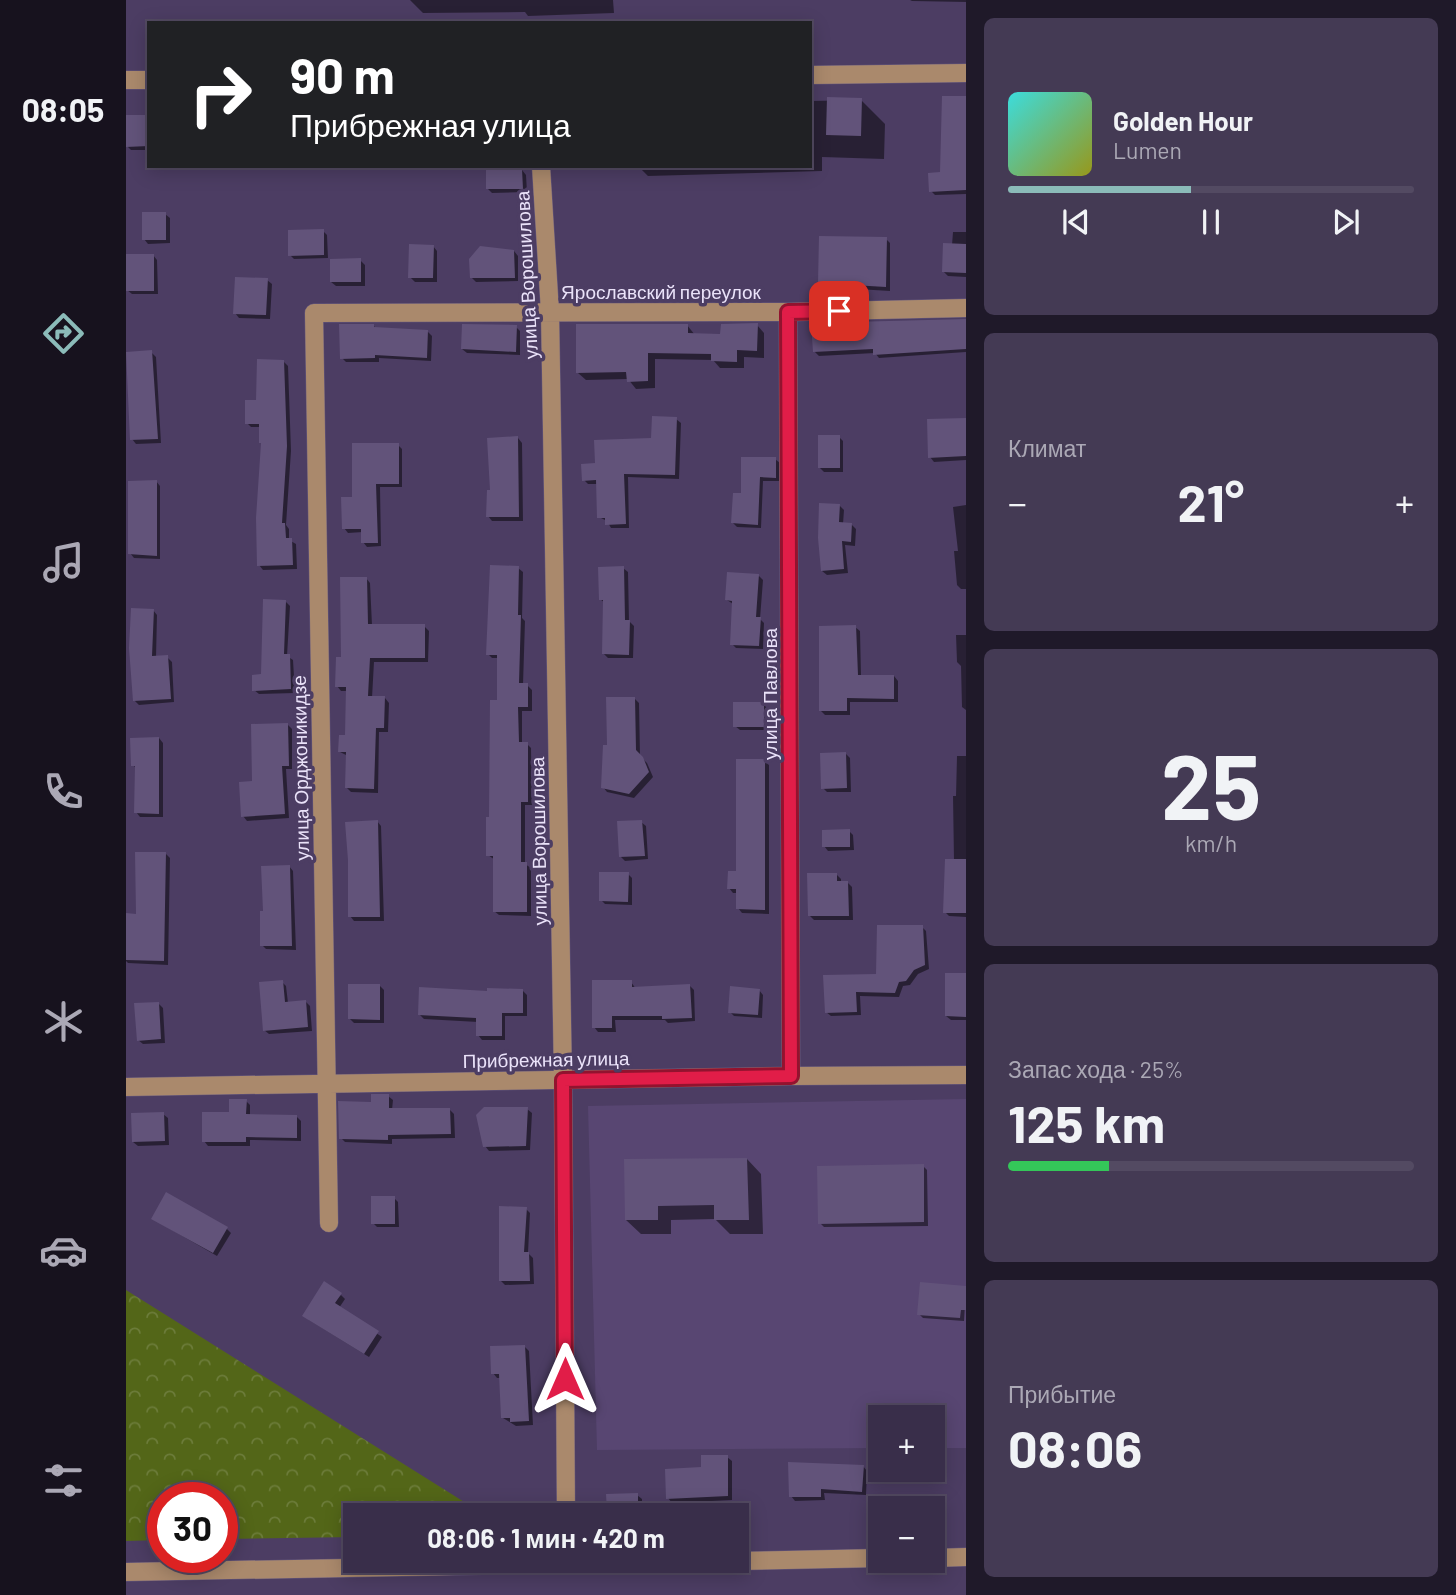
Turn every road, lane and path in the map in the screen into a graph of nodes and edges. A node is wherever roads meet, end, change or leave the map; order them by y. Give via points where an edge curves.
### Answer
1 (966, 73) edge
2 (812, 75) edge
3 (126, 80) edge
4 (147, 80) edge
5 (541, 168) edge
6 (966, 309) edge
7 (550, 312) junction
8 (788, 312) junction
9 (314, 313) joint
10 (966, 1075) edge
11 (791, 1076) junction
12 (563, 1080) junction
13 (325, 1083) junction
14 (126, 1087) edge
15 (329, 1223) dead end
16 (566, 1503) edge
17 (966, 1557) edge
18 (868, 1558) edge
19 (945, 1558) edge
20 (749, 1561) edge
21 (343, 1567) edge
22 (126, 1572) edge

1 - 2 street
3 - 4 street
5 - 7 street, улица Ворошилова
6 - 8 street, Ярославский переулок
7 - 8 street, Ярославский переулок
7 - 9 street, Ярославский переулок
7 - 12 street, улица Ворошилова
8 - 11 street, улица Павлова
9 - 13 street, улица Орджоникидзе
10 - 11 street, Прибрежная улица
11 - 12 street, Прибрежная улица
12 - 13 street, Прибрежная улица
12 - 16 street, улица Ворошилова
13 - 14 street, Прибрежная улица
13 - 15 street, улица Орджоникидзе
17 - 19 street
18 - 20 street
21 - 22 street

